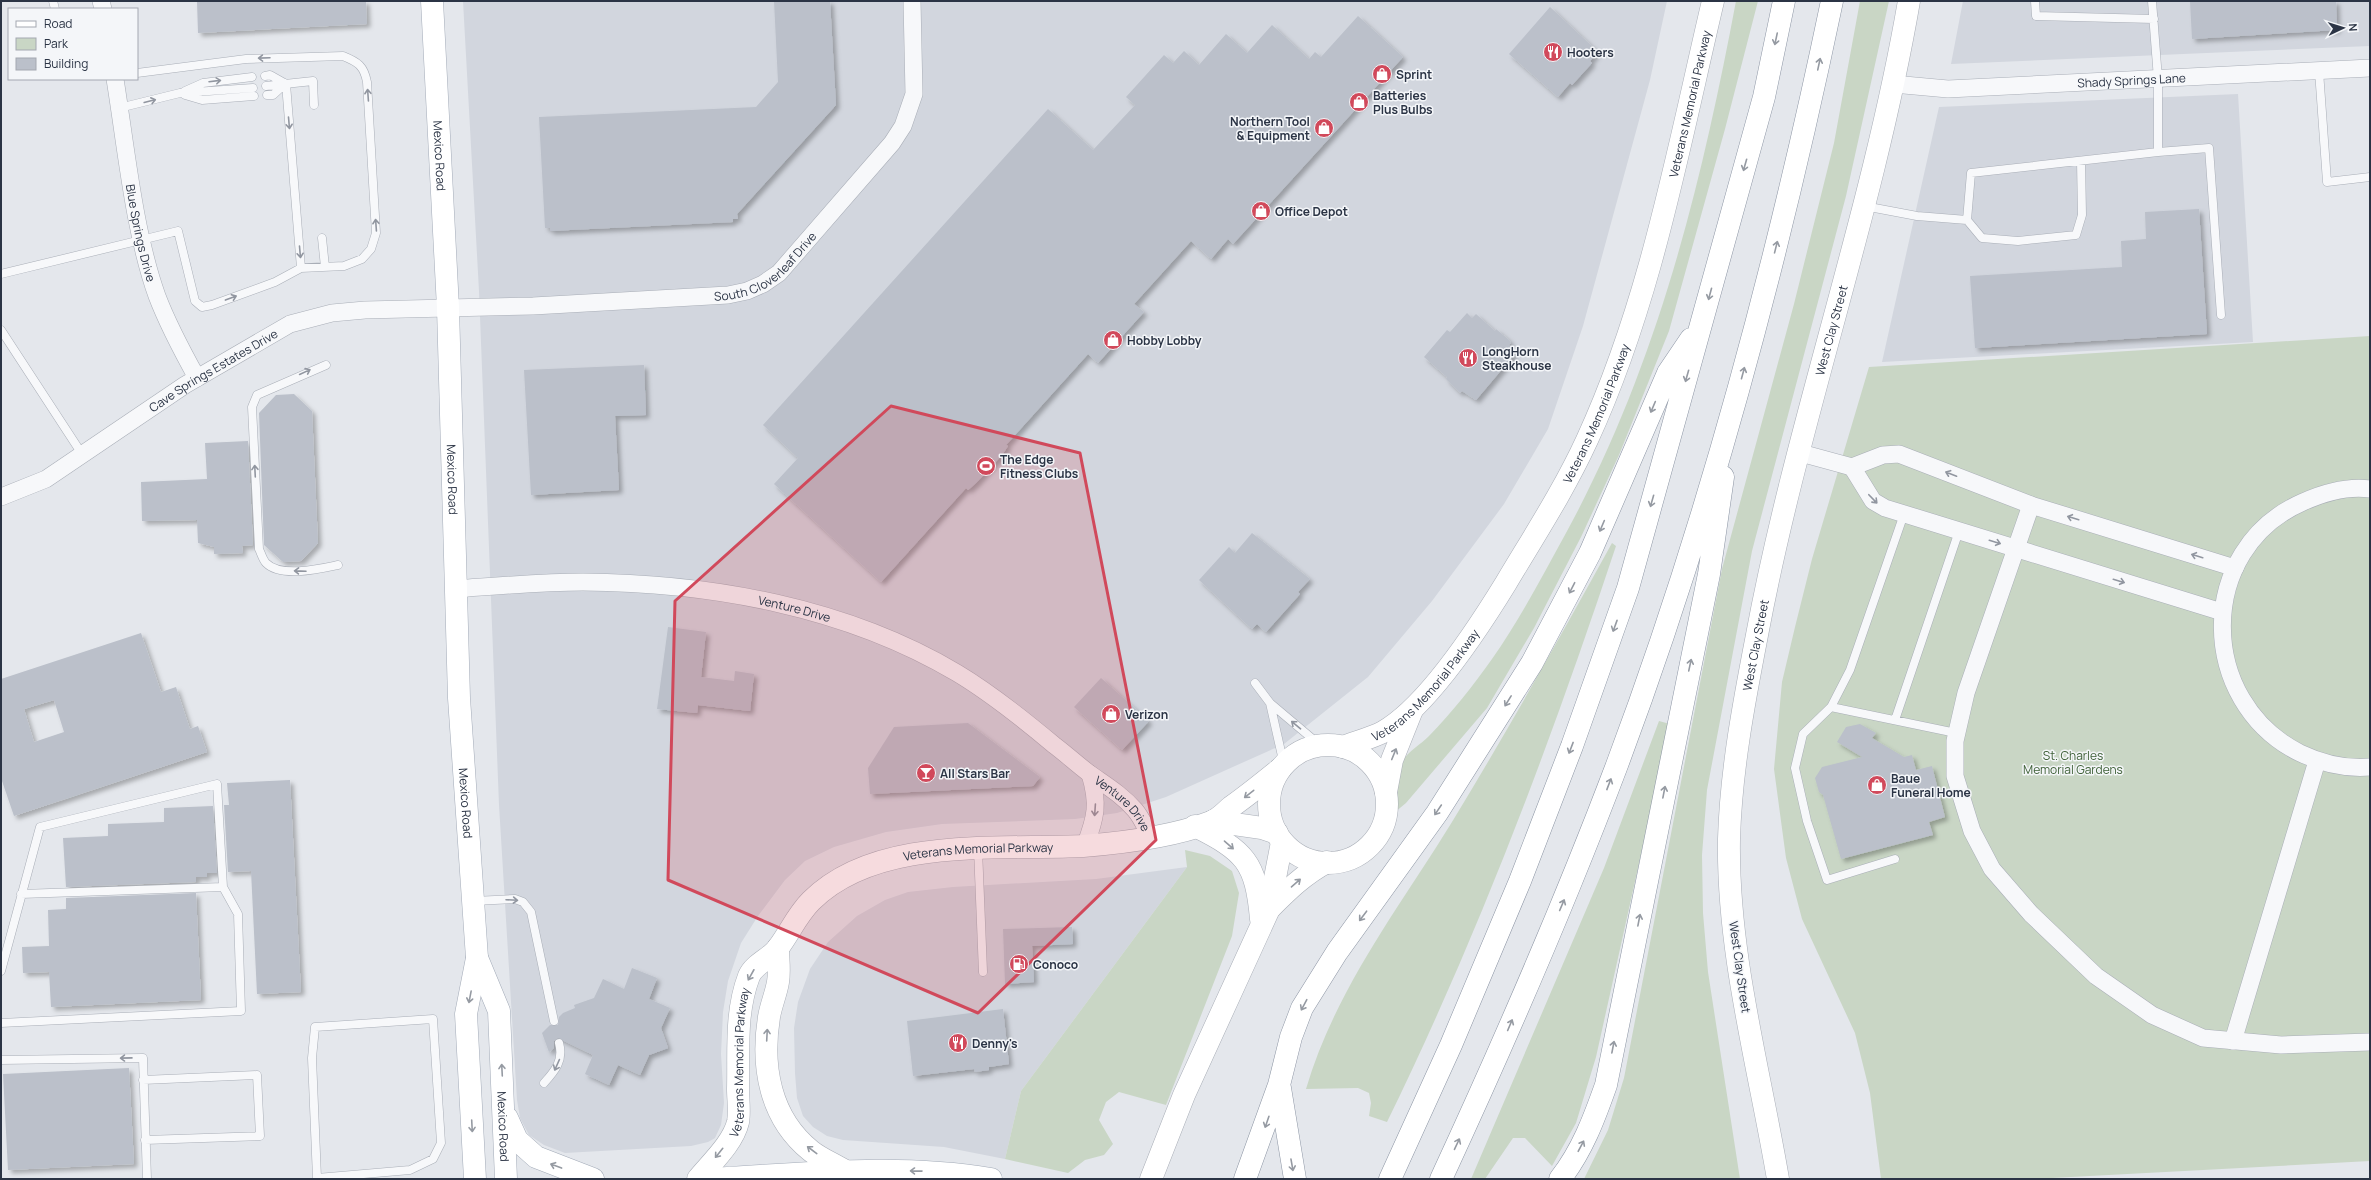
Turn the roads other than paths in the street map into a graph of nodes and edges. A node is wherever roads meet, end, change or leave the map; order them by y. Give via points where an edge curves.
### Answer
1 (432, 1) edge
2 (912, 1) edge
3 (1713, 1) edge
4 (1784, 1) edge
5 (1832, 1) edge
6 (1909, 1) edge
7 (2035, 1) edge
8 (2152, 1) edge
9 (2154, 19) junction
10 (2370, 68) edge
11 (2319, 71) junction
12 (138, 73) edge
13 (265, 76) dead end
14 (252, 77) dead end
15 (2158, 79) junction
16 (115, 80) edge
17 (286, 84) junction
18 (1893, 84) junction
19 (266, 86) dead end
20 (253, 88) dead end
21 (180, 93) junction
22 (267, 95) dead end
23 (254, 96) dead end
24 (314, 105) dead end
25 (120, 108) junction
26 (2158, 152) junction
27 (2081, 161) junction
28 (2370, 177) edge
29 (1863, 206) junction
30 (1967, 220) junction
31 (322, 238) dead end
32 (142, 241) junction
33 (324, 267) junction
34 (301, 268) junction
35 (1, 274) edge
36 (448, 308) junction
37 (2221, 315) dead end
38 (1701, 325) junction
39 (1, 330) edge
40 (326, 365) dead end
41 (197, 378) junction
42 (1733, 411) junction
43 (1797, 452) junction
44 (82, 454) junction
45 (1852, 466) junction
46 (2370, 489) edge
47 (1, 497) edge
48 (2031, 505) junction
49 (1904, 514) junction
50 (1959, 531) junction
51 (2016, 549) junction
52 (338, 565) dead end
53 (2235, 568) junction
54 (455, 589) junction
55 (2222, 612) junction
56 (1256, 683) dead end
57 (1270, 704) junction
58 (1830, 707) junction
59 (1412, 709) junction
60 (1894, 720) junction
61 (1956, 733) junction
62 (1321, 746) junction
63 (1343, 747) junction
64 (2317, 761) junction
65 (1282, 767) junction
66 (2370, 767) edge
67 (1090, 774) junction
68 (1386, 792) junction
69 (1204, 824) junction
70 (1151, 837) junction
71 (1280, 837) junction
72 (1084, 846) junction
73 (978, 848) junction
74 (1894, 859) dead end
75 (1326, 862) junction
76 (223, 887) junction
77 (21, 894) junction
78 (473, 901) junction
79 (1265, 918) junction
80 (778, 948) junction
81 (477, 958) junction
82 (1, 971) edge
83 (983, 972) dead end
84 (554, 1021) dead end
85 (1, 1023) edge
86 (2233, 1041) junction
87 (2370, 1042) edge
88 (560, 1043) dead end
89 (1, 1060) edge
90 (143, 1080) junction
91 (544, 1083) dead end
92 (1279, 1085) junction
93 (505, 1114) junction
94 (145, 1140) junction
95 (846, 1171) junction
96 (317, 1178) edge
97 (147, 1179) edge
98 (475, 1179) edge
99 (506, 1179) edge
100 (593, 1179) edge
101 (698, 1179) edge
102 (709, 1179) edge
103 (991, 1179) edge
104 (1151, 1179) edge
105 (1245, 1179) edge
106 (1295, 1179) edge
107 (1390, 1179) edge
108 (1441, 1179) edge
109 (1560, 1179) edge
110 (1778, 1179) edge

1 - 36 main road, Mexico Road
2 - 36 street, South Cloverleaf Drive via 914,94 903,126 892,143 796,255 779,273 763,284 728,295
3 - 59 main road, Veterans Memorial Parkway via 1651,263 1635,316 1587,440 1558,496 1489,611 1458,654
4 -> 38 main road via 1764,97
42 -> 5 main road via 1785,212
6 - 18 main road, West Clay Street
7 - 9 lane via 2036,16
8 - 9 lane
9 - 15 lane
10 - 11 street, Shady Springs Lane
11 - 15 street, Shady Springs Lane
11 - 28 lane via 2327,182
33 -> 12 lane via 344,266 362,259 371,249 376,233 367,82 365,71 358,62 338,56 246,59
13 - 17 lane via 270,75
21 -> 14 lane via 203,83
15 - 18 street, Shady Springs Lane via 1948,90
15 - 26 lane
16 - 25 street, Blue Springs Drive
17 - 19 lane
17 - 22 lane via 273,94
17 - 24 lane via 313,81
17 -> 34 lane
18 - 29 main road, West Clay Street
20 - 21 lane
21 - 23 lane via 202,100
25 -> 21 lane
25 - 32 street, Blue Springs Drive
26 - 27 lane
26 - 37 lane via 2209,148
27 - 30 lane via 1971,173
27 - 30 lane via 2082,215 2076,235 2018,241 1982,238
29 - 30 lane via 1916,216
29 - 43 main road, West Clay Street
31 - 33 lane
32 -> 34 lane via 178,231 195,301 202,307 212,306 276,282
32 - 35 lane
32 - 41 street, Blue Springs Drive via 157,295 174,336
33 - 34 lane
36 - 41 street, Cave Springs Estates Drive via 365,310 332,314 290,324
36 - 54 main road, Mexico Road
38 -> 92 main road via 1668,373 1590,553 1532,664 1441,807 1337,952 1302,1008 1291,1037
38 -> 107 main road via 1628,588 1572,746 1502,924
39 - 44 lane
52 -> 40 lane via 307,571 276,570 265,562 259,549 252,407 257,395
41 - 44 street, Cave Springs Estates Drive
108 -> 42 main road via 1561,907 1618,763 1676,592
109 -> 42 main road via 1571,1165 1592,1125 1606,1085 1709,574
43 - 45 street
43 - 110 main road, West Clay Street via 1764,593 1751,665 1731,794 1729,841 1737,955
44 - 47 street, Cave Springs Estates Drive via 46,479
48 -> 45 street via 1899,454 1883,455
45 -> 49 street via 1873,501 1884,508
46 - 53 street via 2323,493 2287,509 2256,535
48 - 51 street
53 -> 48 street
49 - 50 street
49 - 58 lane via 1850,670
50 -> 51 street
50 - 60 lane
51 -> 55 street
51 - 61 street via 1966,693
53 - 55 street via 2226,590
54 - 67 street, Venture Drive via 582,582 640,584 777,603 843,621 901,644 957,673 1008,708
54 - 78 main road, Mexico Road via 459,698
55 - 64 street via 2223,651 2234,687 2255,719 2283,744
56 - 57 lane
62 -> 57 lane
57 - 65 lane
58 - 60 lane
58 - 74 lane via 1803,734 1795,768 1827,880
59 - 63 main road, Veterans Memorial Parkway via 1383,732
68 -> 59 main road via 1392,760
60 - 61 lane
61 - 86 street via 1955,776 1972,831 1992,869 2031,914 2096,976 2152,1015 2204,1038
62 - 63 main road
62 - 65 main road via 1294,756
63 - 68 main road via 1366,759 1378,774
64 - 66 street via 2357,768
64 - 86 street
65 -> 69 main road, Veterans Memorial Parkway
65 - 71 main road via 1271,787 1269,806 1272,825
67 - 70 street, Venture Drive via 1116,790 1137,812
67 -> 72 street, Venture Drive via 1096,795 1096,811
68 - 75 main road via 1386,812 1380,831 1369,847 1353,858 1334,863
69 - 70 main road, Veterans Memorial Parkway
69 - 71 main road, Veterans Memorial Parkway via 1262,828
69 -> 79 main road via 1228,842 1249,865
70 - 72 main road, Veterans Memorial Parkway
71 - 75 main road via 1296,854 1314,862
71 - 79 main road
72 - 73 main road, Veterans Memorial Parkway
73 - 80 main road, Veterans Memorial Parkway via 885,860 857,870 832,883 811,900
73 - 83 lane
79 -> 75 main road via 1294,884
76 - 77 lane
76 - 77 lane via 217,784 40,828
76 - 85 lane via 238,914 241,1011
77 - 82 lane
78 - 81 main road, Mexico Road
78 -> 84 lane via 516,899 527,906 531,912
79 - 104 main road via 1184,1095
95 -> 80 main road via 811,1151 778,1113 769,1079 767,1055 769,1016 778,981
80 -> 101 main road, Veterans Memorial Parkway via 750,973 741,1002 737,1035 738,1122 727,1143
93 -> 81 main road, Mexico Road via 499,1011
81 -> 98 main road, Mexico Road via 466,1014
86 - 87 street via 2281,1045
88 -> 91 lane via 557,1069
90 -> 89 lane via 143,1058
90 - 94 lane
90 - 94 lane via 257,1075 260,1136
92 -> 105 main road
92 -> 106 main road
93 - 99 main road, Mexico Road
100 -> 93 main road via 542,1161 524,1148 517,1140
94 - 97 lane
95 - 102 main road
103 -> 95 main road via 932,1172
96 - 96 lane via 312,1058 315,1027 433,1019 441,1143 433,1159 410,1170

